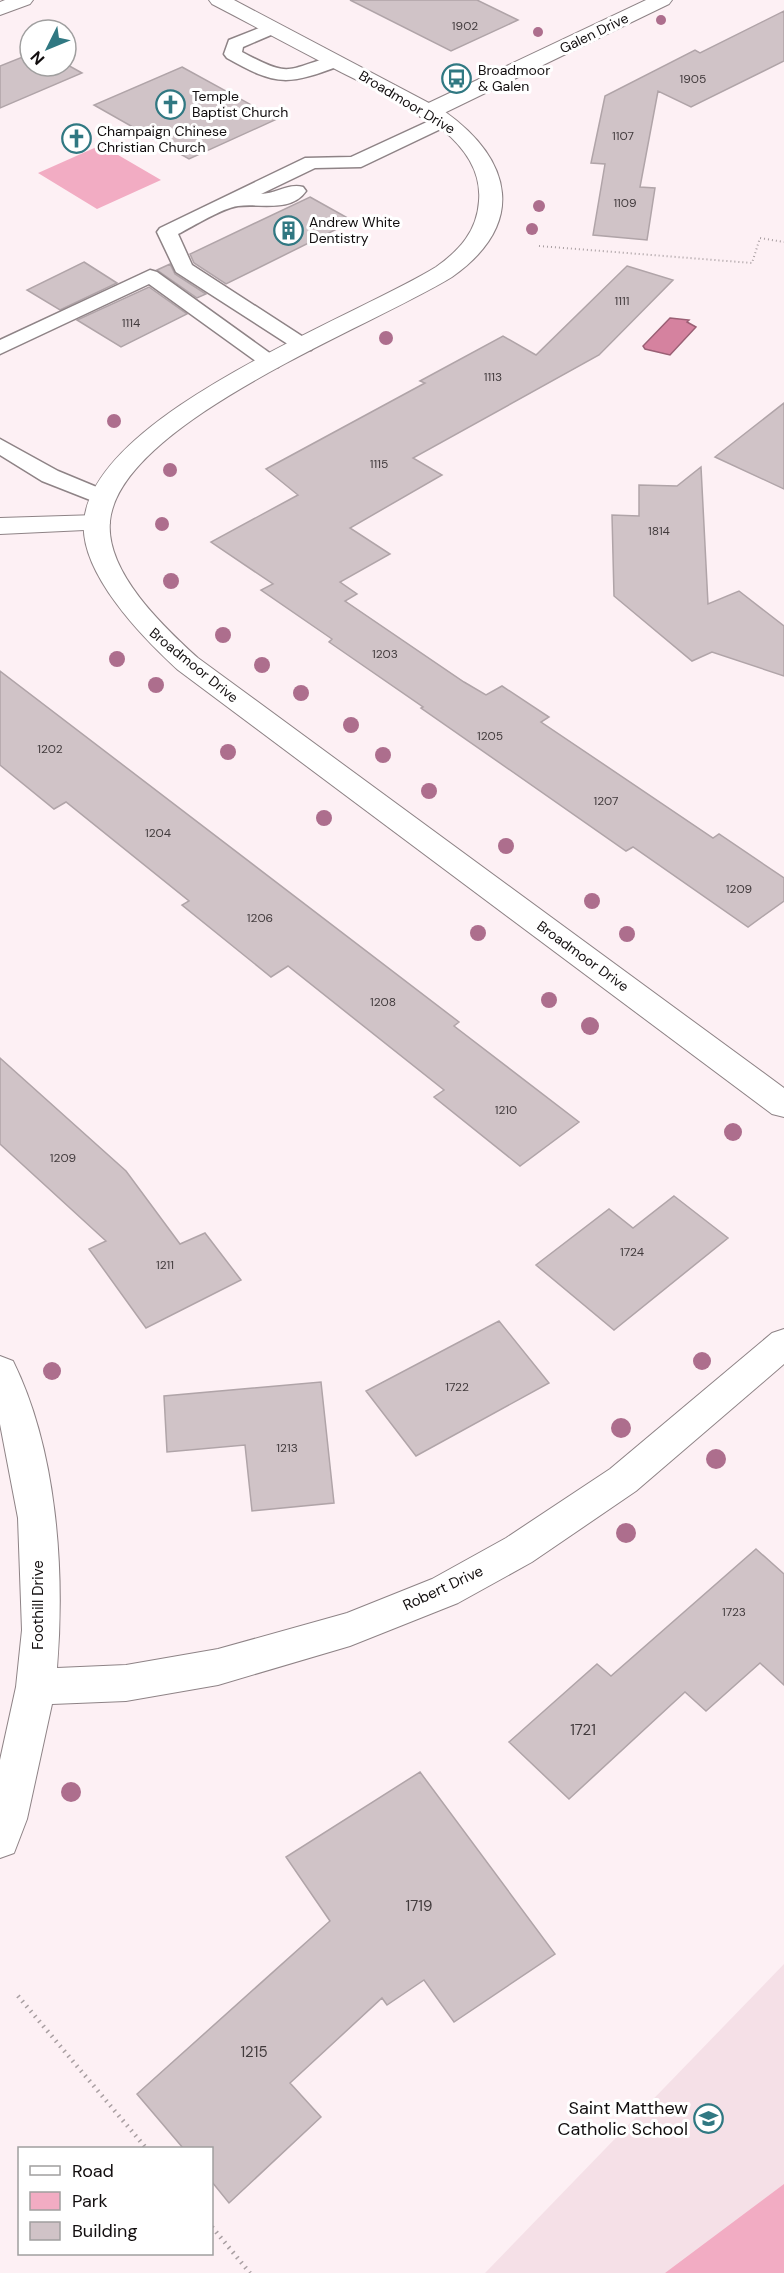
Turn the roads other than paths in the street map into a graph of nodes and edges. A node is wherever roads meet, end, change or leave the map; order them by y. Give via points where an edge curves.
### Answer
1 (23, 0) edge
2 (219, 0) edge
3 (662, 0) edge
4 (0, 9) edge
5 (272, 28) junction
6 (336, 61) junction
7 (435, 116) junction
8 (354, 163) junction
9 (232, 200) junction
10 (304, 346) junction
11 (0, 348) edge
12 (270, 363) junction
13 (0, 446) edge
14 (100, 511) junction
15 (2, 522) edge
16 (784, 1105) edge
17 (784, 1343) edge
18 (0, 1371) edge
19 (36, 1687) junction
20 (0, 1839) edge

1 - 4 street
2 - 5 street, Broadmoor Drive
3 - 7 street, Galen Drive
5 - 6 street, Broadmoor Drive
5 - 6 lane via 235,44 233,54 274,77 291,78
6 - 7 street, Broadmoor Drive
7 - 8 lane
7 - 10 street, Broadmoor Drive via 460,134 486,167 492,203 486,224 464,257 430,280
8 - 9 lane via 277,200
8 - 9 lane via 312,162
9 - 10 lane via 167,232 183,268
10 - 12 street, Broadmoor Drive
11 - 12 lane via 150,276
12 - 14 street, Broadmoor Drive via 212,394 140,447 122,469
13 - 14 lane
14 - 15 street
14 - 16 street, Broadmoor Drive via 101,547 121,595 137,618 188,664
17 - 19 street, Robert Drive via 622,1480 519,1550 445,1591 350,1629 218,1667 126,1683
18 - 19 street, Foothill Drive via 21,1432 37,1518 41,1630
19 - 20 street, Foothill Drive

